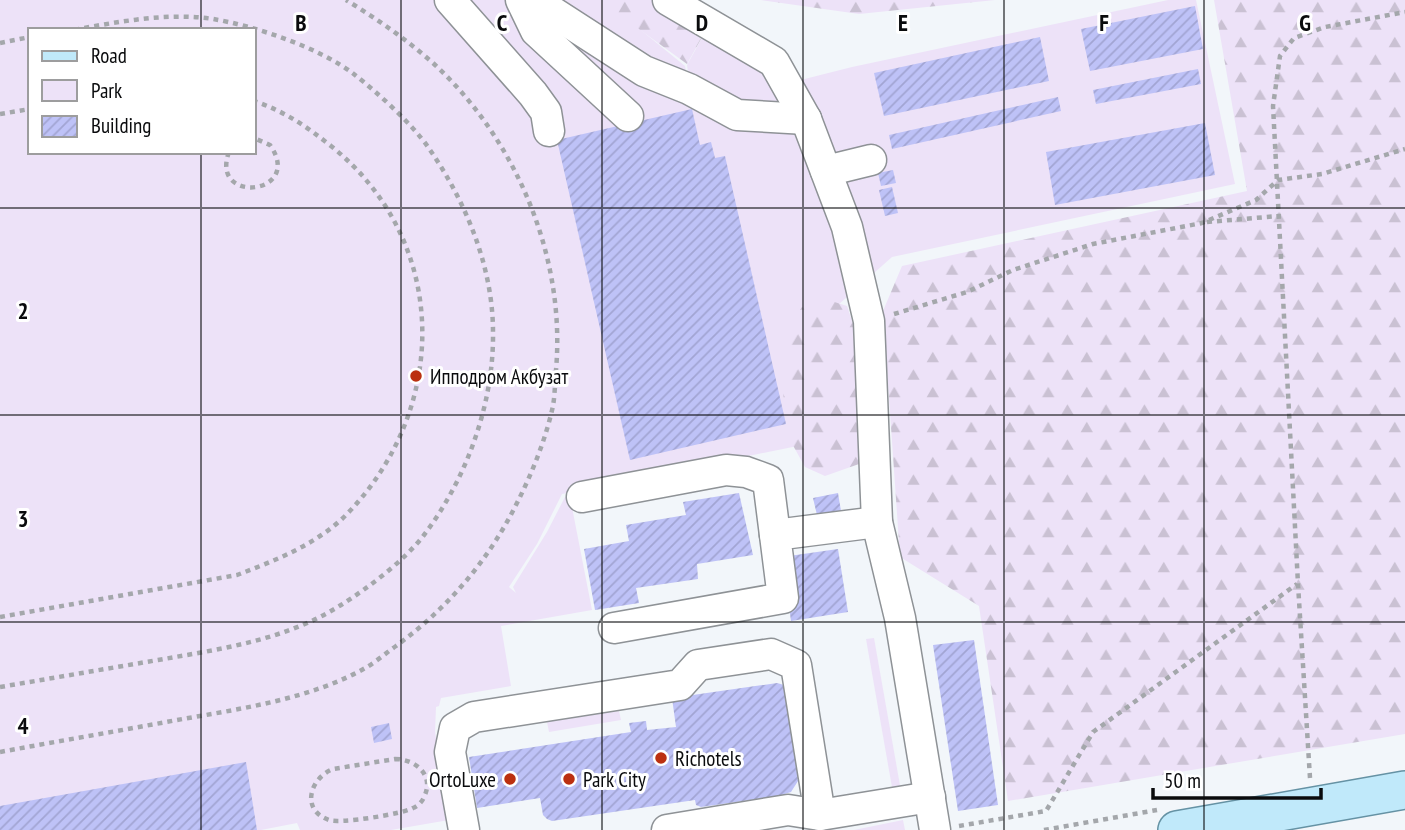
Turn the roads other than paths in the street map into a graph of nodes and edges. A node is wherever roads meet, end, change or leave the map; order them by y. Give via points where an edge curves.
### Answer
1 (450, 0) edge
2 (521, 0) edge
3 (534, 0) edge
4 (668, 0) edge
5 (628, 116) dead end
6 (806, 119) junction
7 (549, 131) dead end
8 (872, 160) dead end
9 (826, 171) junction
10 (582, 497) dead end
11 (877, 522) junction
12 (775, 535) junction
13 (614, 628) dead end
14 (1405, 790) edge
15 (930, 797) junction
16 (820, 815) junction
17 (790, 820) edge
18 (944, 829) edge
19 (464, 830) edge
20 (667, 830) edge
21 (1177, 830) edge

1 - 7 lane via 533,94 546,112
2 - 5 lane via 536,31
3 - 6 lane via 644,71 737,115
4 - 6 lane via 774,62
6 - 9 lane
8 - 9 lane
9 - 11 lane via 847,227 869,321
10 - 12 lane via 726,470 746,472 768,480
11 - 12 lane
11 - 15 lane via 900,618
12 - 13 lane via 783,598
14 - 21 main road
15 - 16 lane
15 - 18 lane
16 - 17 lane
16 - 19 lane via 796,665 771,654 698,665 680,685 474,716 455,729 450,752
17 - 20 lane

